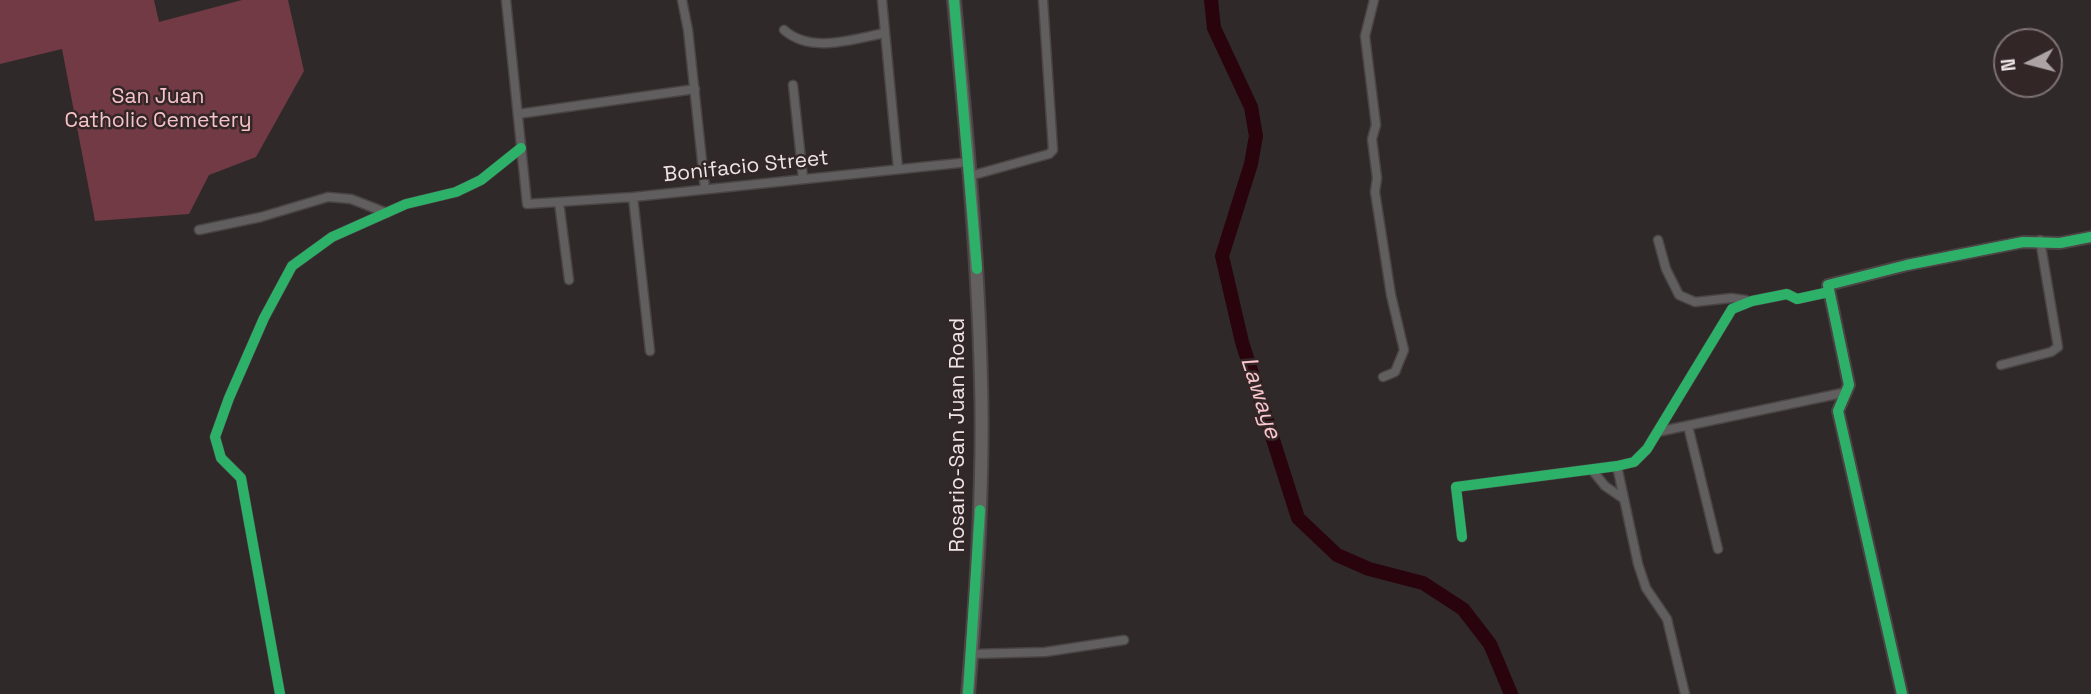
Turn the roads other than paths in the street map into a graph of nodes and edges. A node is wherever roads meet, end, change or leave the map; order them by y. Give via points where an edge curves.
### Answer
1 (506, 0) edge
2 (682, 0) edge
3 (882, 0) edge
4 (954, 0) edge
5 (1043, 0) edge
6 (1374, 0) edge
7 (784, 30) dead end
8 (885, 33) junction
9 (793, 85) dead end
10 (695, 89) junction
11 (518, 114) junction
12 (522, 148) junction
13 (969, 162) junction
14 (898, 169) junction
15 (970, 176) junction
16 (803, 178) junction
17 (705, 189) junction
18 (633, 197) junction
19 (559, 202) junction
20 (387, 213) junction
21 (200, 230) dead end
22 (2091, 237) edge
23 (1658, 240) dead end
24 (2040, 240) junction
25 (569, 280) dead end
26 (1829, 292) junction
27 (1752, 301) junction
28 (650, 351) dead end
29 (2001, 365) dead end
30 (1383, 377) dead end
31 (1847, 392) junction
32 (1688, 426) junction
33 (1657, 432) junction
34 (1617, 466) junction
35 (1591, 470) junction
36 (1624, 499) junction
37 (1462, 537) dead end
38 (1718, 549) dead end
39 (1124, 640) dead end
40 (972, 654) junction
41 (280, 694) edge
42 (968, 694) edge
43 (1685, 694) edge
44 (1902, 694) edge

1 - 11 street
2 - 10 street
3 - 8 street
4 - 13 main road, Rosario-San Juan Road
5 - 15 street via 1053,150
6 - 30 street via 1365,36 1376,125 1372,139 1375,192 1404,350 1395,372
7 - 8 street via 794,39 822,44
8 - 14 street
9 - 16 street
10 - 11 street
10 - 17 street
11 - 12 street
12 - 19 street, Bonifacio Street via 527,204
12 - 20 street via 481,180
13 - 14 street, Bonifacio Street
13 - 15 main road, Rosario-San Juan Road
14 - 16 street, Bonifacio Street
15 - 40 main road, Rosario-San Juan Road via 982,416
16 - 17 street, Bonifacio Street
17 - 18 street, Bonifacio Street
18 - 19 street, Bonifacio Street
18 - 28 street
19 - 25 street
20 - 21 street via 351,199 328,197
20 - 41 street via 332,237 292,266 264,318 215,437 221,458 241,478
22 - 24 street via 2060,243
23 - 27 street via 1679,295 1695,302
24 - 26 street via 1842,281 1828,285
24 - 29 street via 2058,347
26 - 27 street
26 - 31 street via 1845,361
27 - 33 street via 1732,309
31 - 32 street
31 - 44 street via 1838,411
32 - 33 street
32 - 38 street
33 - 34 street via 1634,462
34 - 35 street
34 - 36 street
35 - 36 street
35 - 37 street via 1456,487
36 - 43 street via 1638,564 1646,588 1667,619
39 - 40 street via 1045,652
40 - 42 main road, Rosario-San Juan Road

